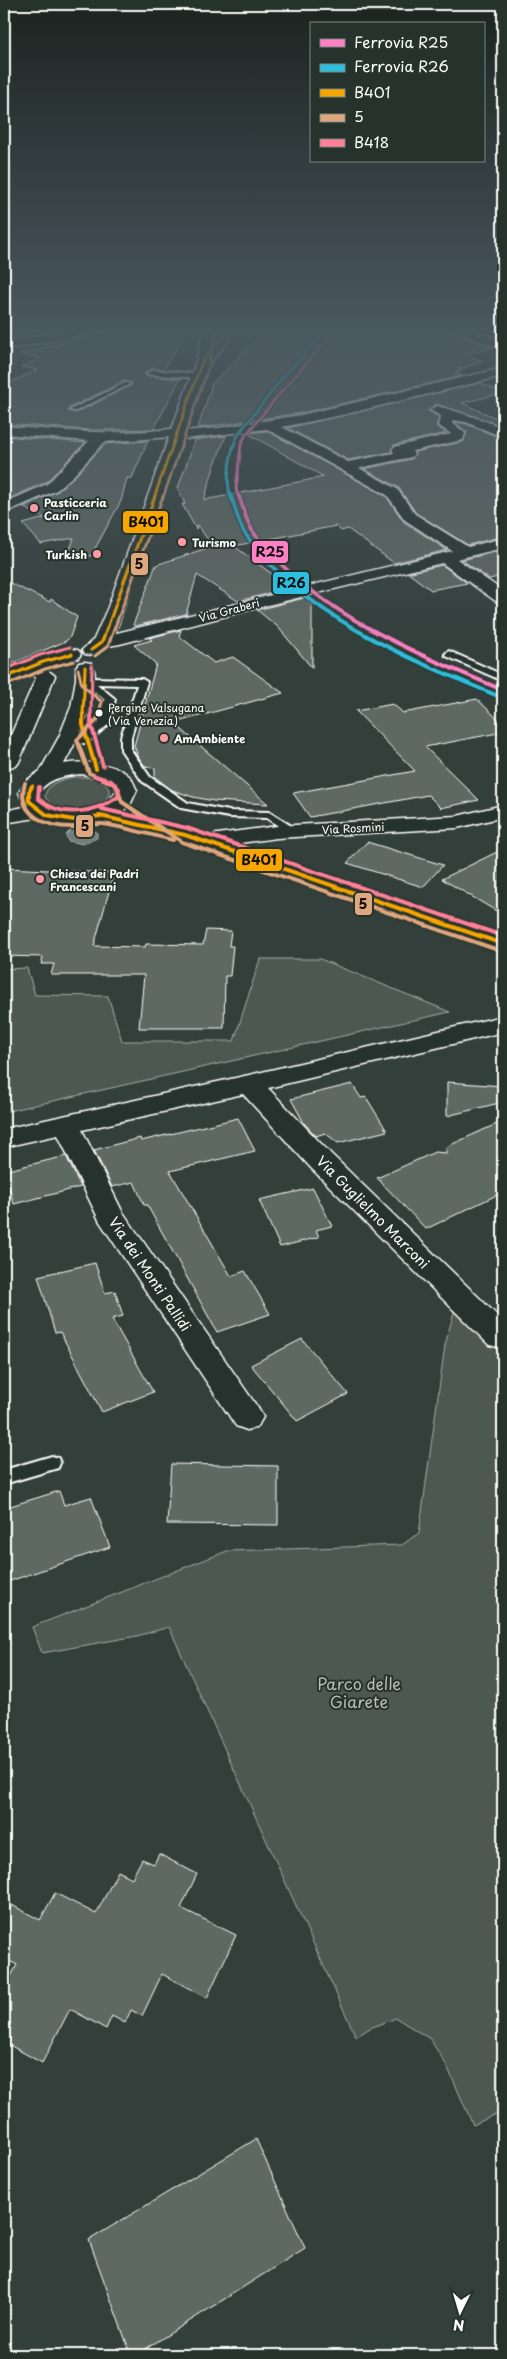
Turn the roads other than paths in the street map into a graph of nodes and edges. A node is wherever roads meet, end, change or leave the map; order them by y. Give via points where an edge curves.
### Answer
1 (47, 436) edge
2 (175, 436) edge
3 (177, 436) edge
4 (289, 436) edge
5 (458, 436) edge
6 (100, 438) junction
7 (408, 454) junction
8 (422, 461) dead end
9 (345, 467) junction
10 (4, 509) edge
11 (503, 543) edge
12 (465, 552) junction
13 (444, 557) junction
14 (503, 598) edge
15 (449, 654) dead end
16 (30, 666) junction
17 (90, 667) junction
18 (4, 678) edge
19 (503, 678) edge
20 (84, 741) junction
21 (6, 761) edge
22 (96, 769) junction
23 (48, 774) junction
24 (30, 789) junction
25 (127, 796) junction
26 (4, 802) edge
27 (39, 811) junction
28 (503, 811) edge
29 (100, 816) junction
30 (4, 817) edge
31 (292, 831) junction
32 (194, 838) junction
33 (503, 944) edge
34 (503, 1024) edge
35 (249, 1084) junction
36 (66, 1124) junction
37 (4, 1138) edge
38 (500, 1337) dead end
39 (247, 1417) dead end
40 (52, 1463) dead end
41 (4, 1477) edge

1 - 6 street
2 - 6 street
3 - 17 street
4 - 9 street
5 - 7 street via 399,450
6 - 10 street via 52,487
7 - 8 street
7 - 9 street
9 - 12 street via 392,492 410,517
11 - 12 street, Via Graberi
12 - 13 street, Via Graberi
13 - 14 street
13 - 17 street, Via Graberi
15 - 19 lane
16 - 17 street via 72,654 70,663
16 - 18 street
16 - 21 street via 46,676
17 - 20 street
17 - 20 lane via 110,699 104,724
17 - 23 street via 65,748
17 - 31 lane via 142,682 126,737 126,750 146,779 185,806 229,814 269,815
20 - 22 street
21 - 24 street
22 - 23 street
22 - 25 street via 119,778 127,787
23 - 24 street
24 - 26 street
24 - 27 street via 29,801
25 - 29 street via 114,810
25 - 32 street
27 - 29 street via 67,819
27 - 30 street
28 - 31 street, Via Rosmini via 457,822
29 - 32 street
31 - 32 street, Via Rosmini
32 - 33 street
34 - 35 street
35 - 36 street
35 - 38 street, Via Guglielmo Marconi via 321,1161
36 - 37 street
36 - 39 street, Via dei Monti Pallidi via 110,1215
40 - 41 lane

